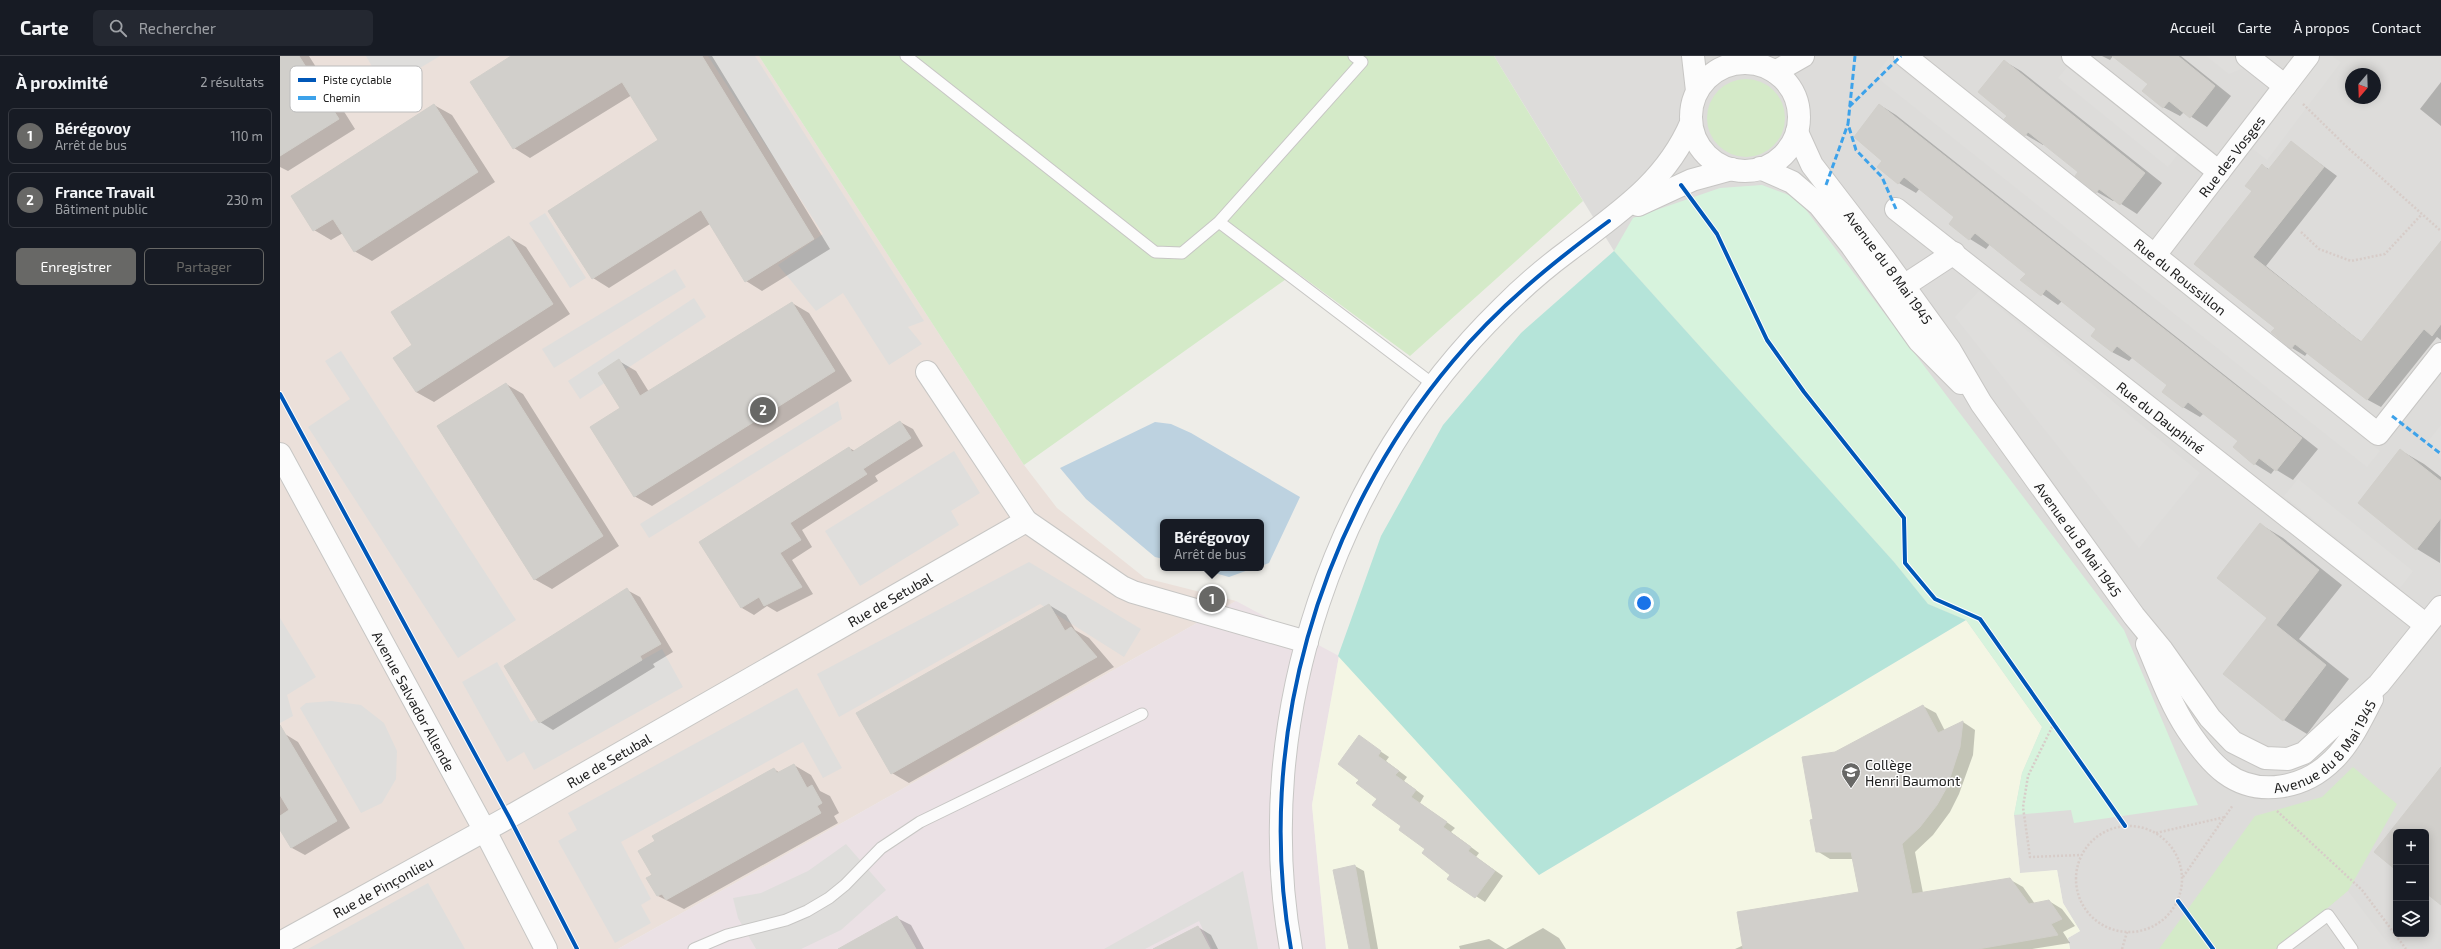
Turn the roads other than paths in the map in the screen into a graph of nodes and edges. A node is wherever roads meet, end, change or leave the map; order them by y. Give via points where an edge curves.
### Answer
1 (906, 56) edge
2 (1354, 56) edge
3 (1693, 56) edge
4 (1803, 56) edge
5 (1905, 56) edge
6 (2073, 56) edge
7 (2247, 56) edge
8 (2308, 56) edge
9 (1744, 60) edge
10 (1775, 72) junction
11 (2285, 86) junction
12 (1697, 91) junction
13 (1691, 123) junction
14 (1797, 132) junction
15 (1760, 168) junction
16 (1732, 169) junction
17 (2219, 172) junction
18 (1896, 209) dead end
19 (1609, 220) junction
20 (1220, 222) junction
21 (1954, 253) junction
22 (2155, 255) junction
23 (1896, 291) junction
24 (2441, 354) edge
25 (927, 372) dead end
26 (1434, 385) junction
27 (280, 454) edge
28 (1026, 521) junction
29 (2441, 607) edge
30 (2134, 616) junction
31 (2426, 625) junction
32 (1307, 642) junction
33 (2379, 684) junction
34 (1142, 714) dead end
35 (485, 831) junction
36 (280, 943) edge
37 (546, 949) edge
38 (694, 949) edge
39 (1291, 949) edge
40 (2283, 949) edge
41 (2352, 949) edge

1 - 20 lane via 1155,252 1182,253
2 - 20 lane via 1362,62
3 - 12 street
4 - 10 street
5 - 22 street, Rue du Roussillon
6 - 17 street
7 - 11 street
8 - 11 street, Rue des Vosges
9 - 10 street
9 - 12 street via 1719,69 1706,78
10 - 14 street via 1786,82 1794,95 1799,117
11 - 17 street, Rue des Vosges
12 - 13 street via 1692,106
13 - 16 street via 1695,139 1704,152 1717,163
13 - 19 street via 1679,150 1657,178
14 - 15 street via 1786,152 1774,162
14 - 23 street, Avenue du 8 Mai 1945 via 1812,165
15 - 16 street
15 - 23 street, Avenue du 8 Mai 1945 via 1792,182 1819,205 1851,245
16 - 19 street via 1692,180
17 - 22 street, Rue des Vosges
18 - 21 street, Rue du Dauphiné
19 - 26 street via 1540,273 1502,308
20 - 26 lane
21 - 23 street
21 - 31 street, Rue du Dauphiné
22 - 24 street, Rue du Roussillon via 2378,434
23 - 30 street, Avenue du 8 Mai 1945 via 1950,350 1981,404
25 - 28 street
26 - 32 street via 1388,453 1353,516 1325,583
27 - 35 street, Avenue Salvador Allende
28 - 32 street via 1133,592
28 - 35 street, Rue de Setubal
29 - 31 street
30 - 33 street, Avenue du 8 Mai 1945 via 2222,731 2242,748 2265,758 2288,759 2304,753
30 - 33 street, Avenue du 8 Mai 1945 via 2187,729 2207,756 2225,773 2247,783 2285,787 2309,779 2322,770 2345,745
31 - 33 street
32 - 39 street via 1290,721 1283,784 1282,872
34 - 38 lane via 920,822 881,848 829,898 807,910 786,920 727,935
35 - 36 street, Rue de Pinçonlieu
35 - 37 street, Avenue Salvador Allende
40 - 41 lane via 2328,915

